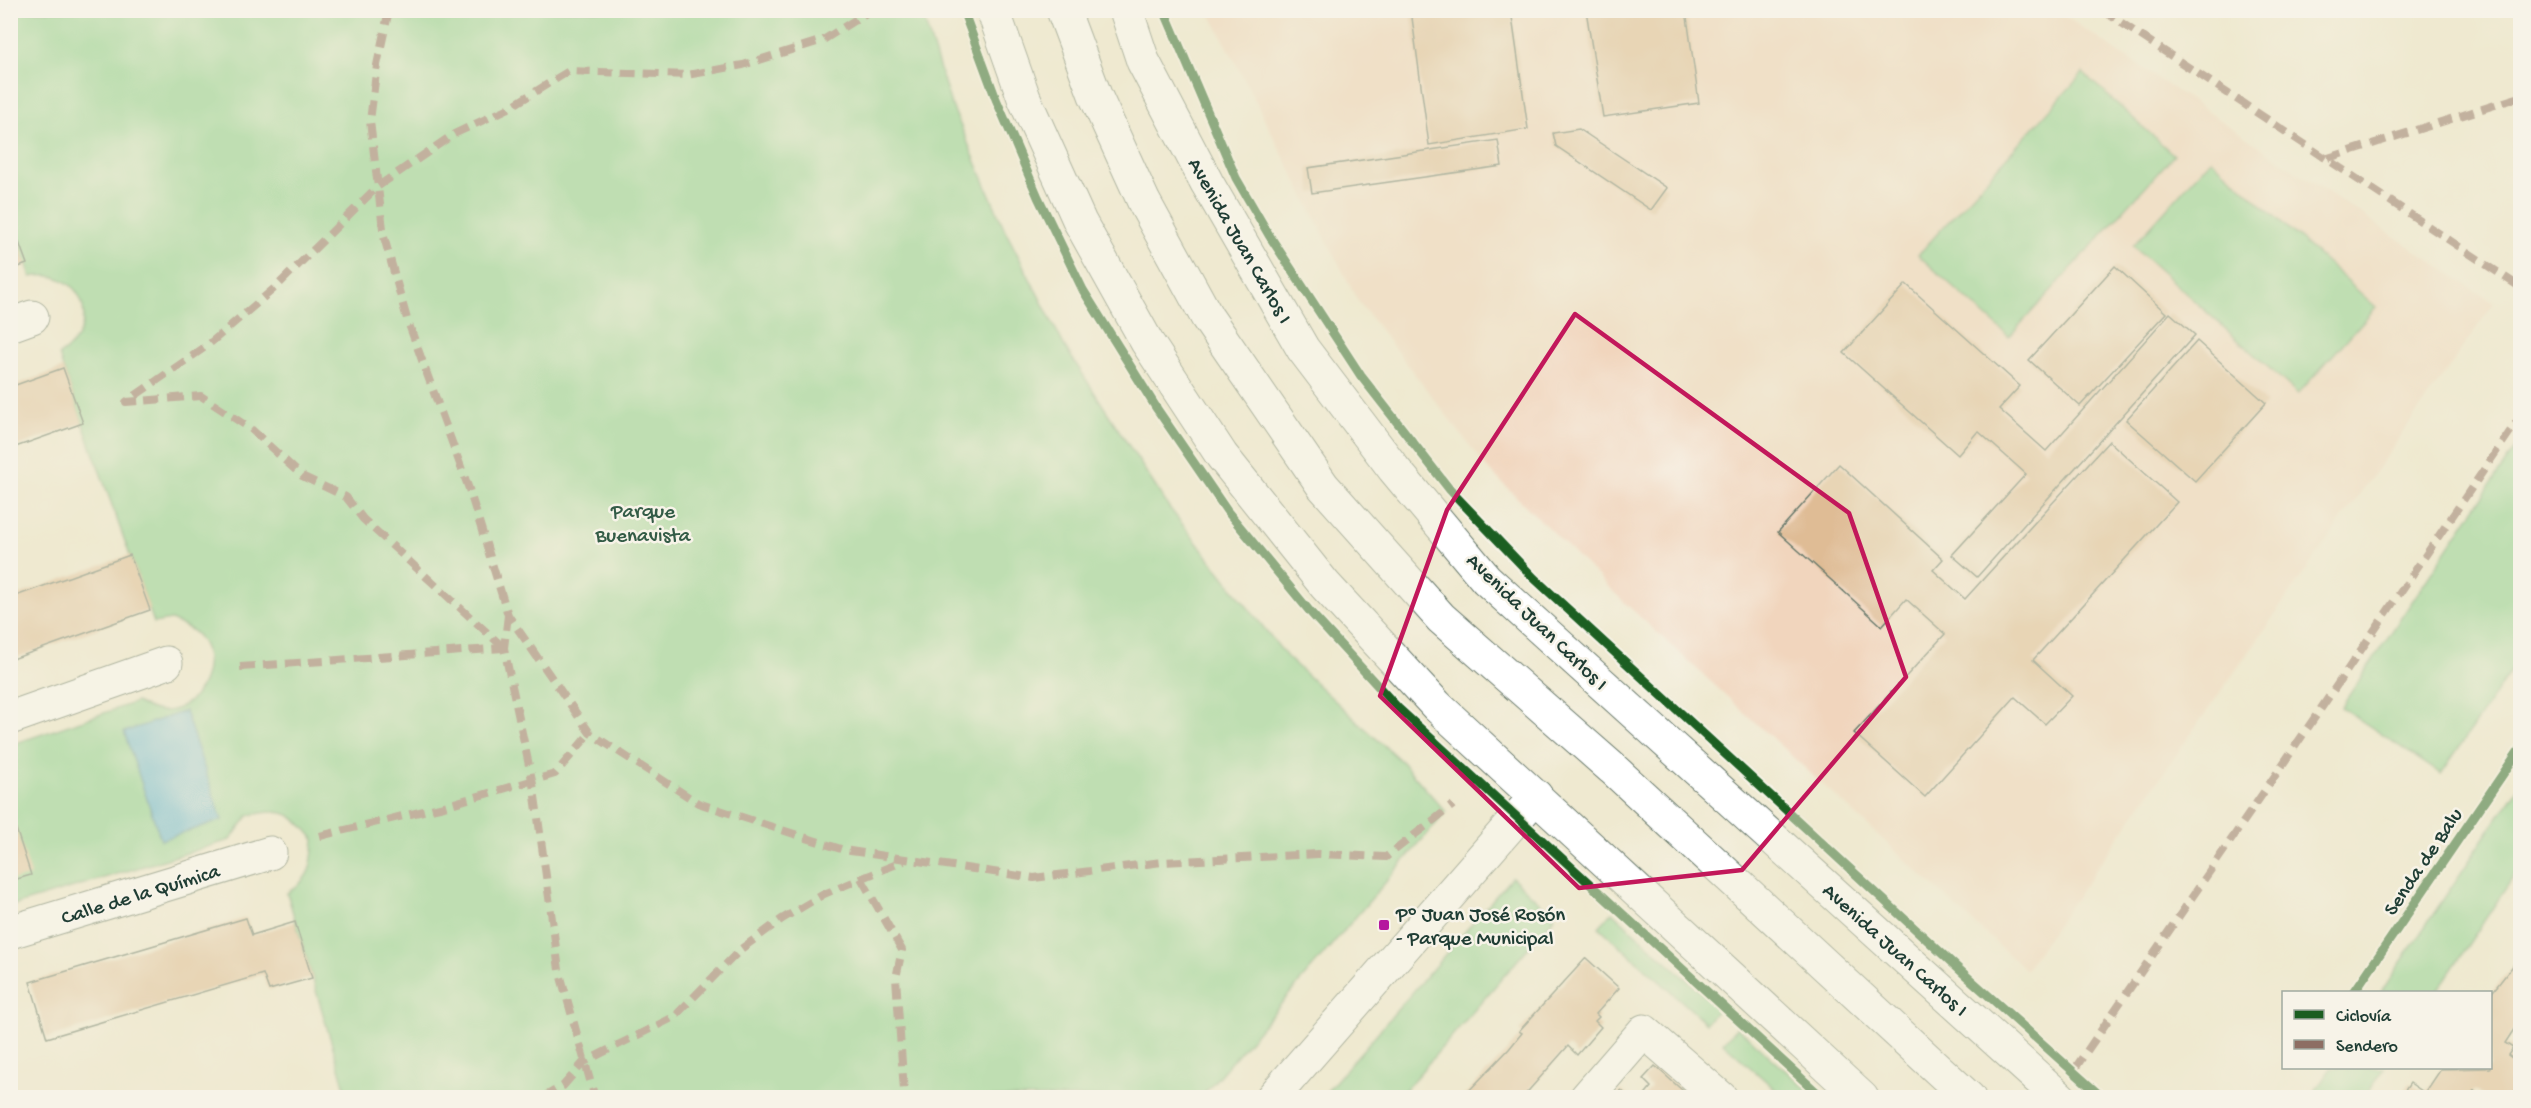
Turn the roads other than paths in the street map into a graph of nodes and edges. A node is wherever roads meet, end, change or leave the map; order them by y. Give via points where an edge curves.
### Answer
1 (993, 10) edge
2 (1063, 10) edge
3 (1126, 10) edge
4 (166, 663) dead end
5 (10, 718) edge
6 (1536, 796) junction
7 (270, 853) dead end
8 (10, 932) edge
9 (1272, 1098) edge
10 (1586, 1098) edge
11 (1721, 1098) edge
12 (1862, 1098) edge
13 (1969, 1098) edge
14 (2060, 1098) edge

1 - 6 main road via 1024,98 1080,222 1147,342 1222,456 1325,585 1437,706
2 - 13 main road via 1095,95 1144,202 1207,317 1323,486 1441,618 1613,769
3 - 14 main road, Avenida Juan Carlos I via 1143,61 1207,183 1303,349 1394,469 1486,579
4 - 5 main road
6 - 9 main road
6 - 12 main road
7 - 8 main road, Calle de la Química
10 - 11 main road via 1644,1031

